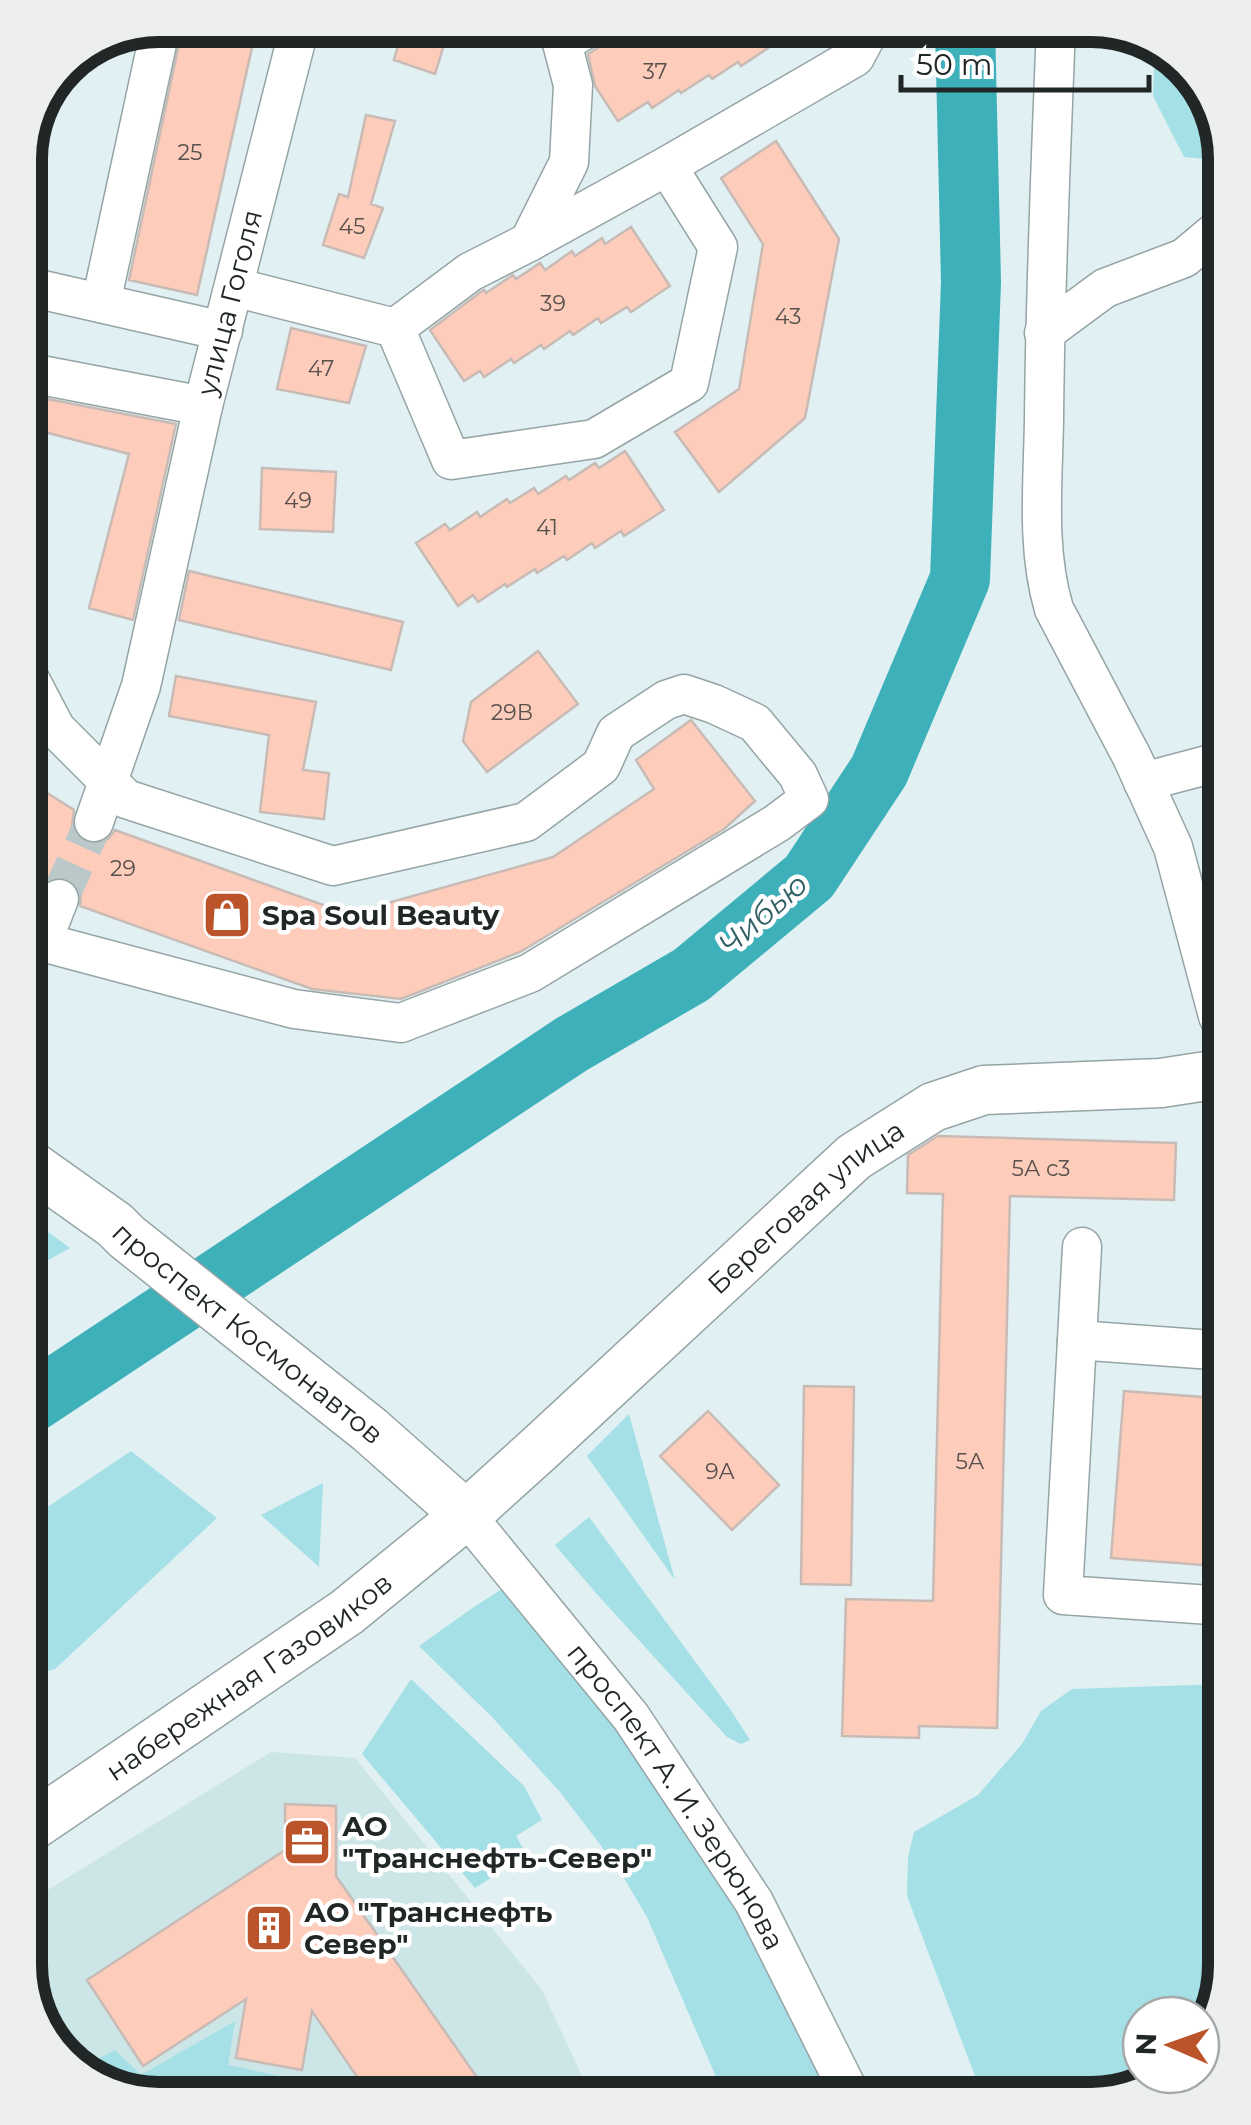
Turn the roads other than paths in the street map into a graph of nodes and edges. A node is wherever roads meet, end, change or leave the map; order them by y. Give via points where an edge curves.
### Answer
1 (157, 42) edge
2 (296, 42) edge
3 (563, 42) edge
4 (863, 43) edge
5 (1055, 43) edge
6 (667, 166) junction
7 (1208, 238) edge
8 (530, 242) junction
9 (234, 286) junction
10 (43, 290) edge
11 (100, 303) junction
12 (394, 328) junction
13 (222, 332) junction
14 (1044, 333) junction
15 (43, 375) edge
16 (204, 406) junction
17 (43, 704) edge
18 (1208, 765) edge
19 (108, 781) junction
20 (1144, 782) junction
21 (94, 822) tunnel mouth
22 (59, 899) tunnel mouth
23 (43, 925) edge
24 (43, 941) edge
25 (1208, 978) edge
26 (1208, 1076) edge
27 (42, 1173) edge
28 (1082, 1247) dead end
29 (1078, 1340) junction
30 (1208, 1350) edge
31 (466, 1515) junction
32 (1208, 1605) edge
33 (42, 1818) edge
34 (845, 2082) edge

1 - 11 street
2 - 9 street, улица Гоголя
3 - 8 street via 573,86 569,162
4 - 6 street via 855,57
5 - 14 street
6 - 8 street
6 - 12 street via 718,247 688,382 594,439 452,460
7 - 14 street via 1184,258 1105,288
8 - 12 street via 470,272
9 - 12 street
9 - 13 street, улица Гоголя
10 - 11 street
11 - 13 street
13 - 16 street, улица Гоголя
14 - 20 street via 1048,590
15 - 16 street, улица Гоголя
16 - 19 street via 141,686
17 - 19 street via 56,729
18 - 20 street
19 - 21 street
19 - 24 street via 126,799 332,866 526,822 601,766 616,733 684,694 755,723 798,774 809,799 530,973 401,1023 294,1009
20 - 25 street via 1173,847
22 - 23 street
26 - 31 main road, Береговая улица via 984,1090 932,1107 854,1157
27 - 31 main road, проспект Космонавтов via 370,1430
28 - 29 street
29 - 30 street
29 - 32 street via 1063,1595
31 - 33 main road, набережная Газовиков via 348,1612
31 - 34 street, проспект А. И. Зерюнова via 631,1717 754,1902

